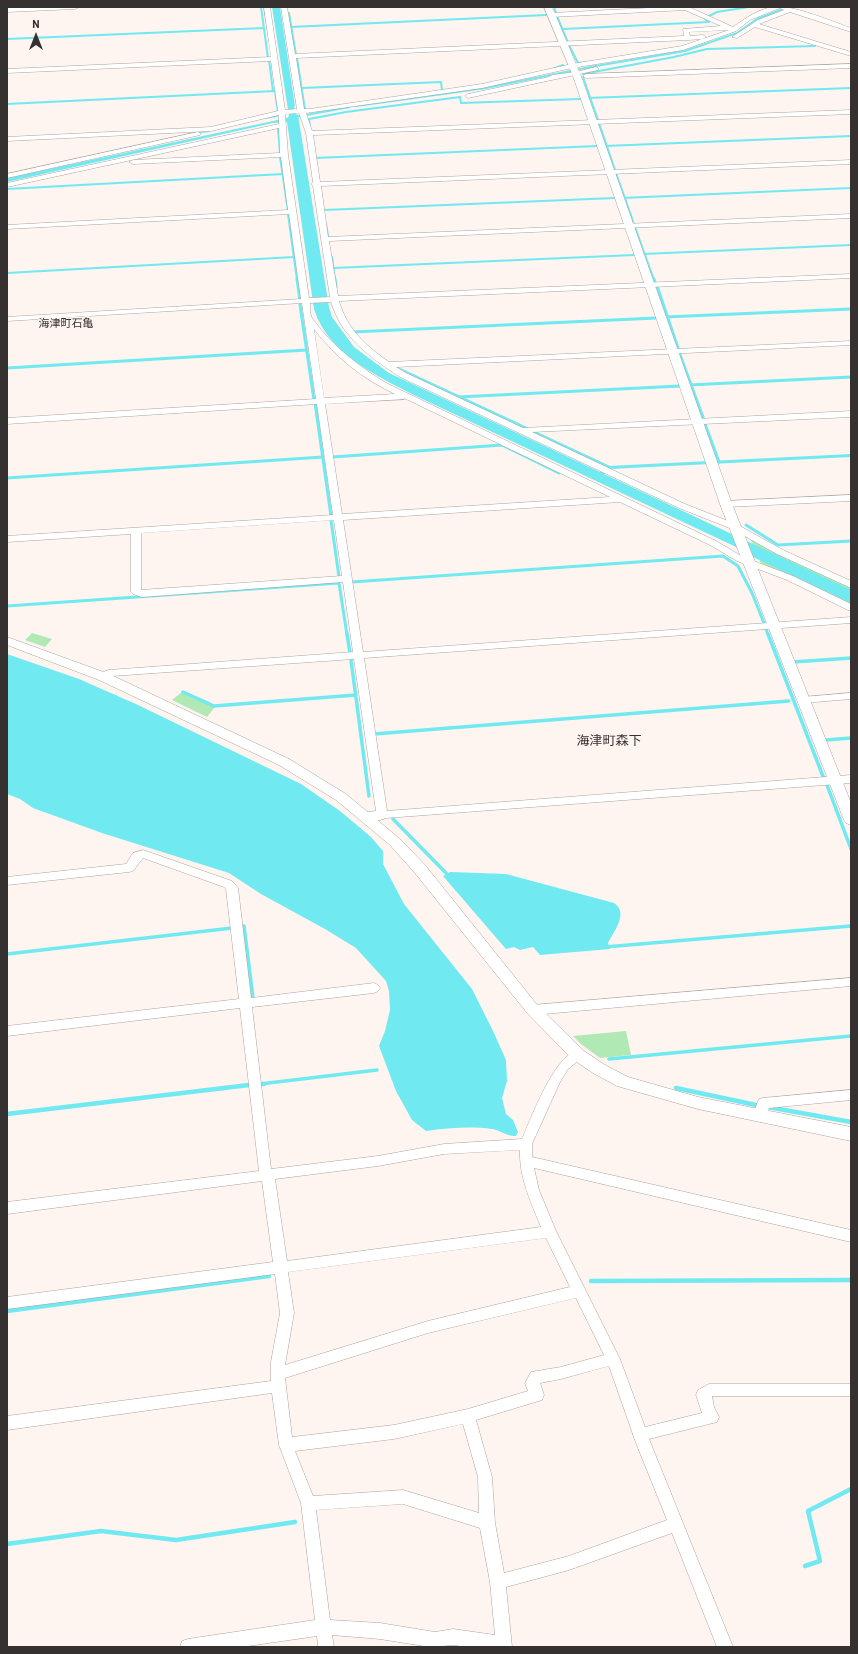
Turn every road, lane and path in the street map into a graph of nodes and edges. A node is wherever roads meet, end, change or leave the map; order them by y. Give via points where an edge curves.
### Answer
1 (75, 7) edge
2 (267, 7) edge
3 (284, 7) edge
4 (685, 8) edge
5 (784, 8) edge
6 (7, 10) edge
7 (550, 11) edge
8 (826, 23) junction
9 (851, 23) edge
10 (754, 25) junction
11 (731, 29) junction
12 (851, 30) edge
13 (719, 37) junction
14 (688, 38) junction
15 (563, 44) junction
16 (851, 54) edge
17 (292, 56) junction
18 (274, 59) junction
19 (851, 66) edge
20 (7, 71) edge
21 (575, 71) junction
22 (565, 76) junction
23 (462, 96) dead end
24 (851, 112) edge
25 (302, 114) junction
26 (283, 117) junction
27 (592, 122) junction
28 (308, 133) junction
29 (7, 139) edge
30 (284, 155) junction
31 (851, 162) edge
32 (610, 172) junction
33 (7, 176) edge
34 (315, 184) junction
35 (7, 186) edge
36 (293, 212) junction
37 (851, 216) edge
38 (629, 225) junction
39 (7, 227) edge
40 (324, 239) junction
41 (851, 276) edge
42 (649, 285) junction
43 (332, 300) junction
44 (308, 301) junction
45 (310, 318) junction
46 (7, 319) edge
47 (851, 343) edge
48 (672, 351) junction
49 (387, 364) junction
50 (405, 396) junction
51 (321, 401) junction
52 (851, 414) edge
53 (7, 421) edge
54 (697, 422) junction
55 (524, 431) junction
56 (620, 498) junction
57 (851, 498) edge
58 (726, 504) junction
59 (338, 517) junction
60 (736, 529) junction
61 (136, 531) junction
62 (7, 539) edge
63 (749, 562) junction
64 (346, 579) junction
65 (851, 586) edge
66 (851, 608) edge
67 (851, 620) edge
68 (773, 625) junction
69 (7, 642) edge
70 (358, 655) junction
71 (104, 677) junction
72 (851, 696) edge
73 (804, 700) junction
74 (851, 779) edge
75 (835, 780) junction
76 (365, 816) junction
77 (382, 816) junction
78 (851, 820) edge
79 (7, 882) edge
80 (851, 982) edge
81 (374, 988) dead end
82 (246, 1003) junction
83 (533, 1010) junction
84 (7, 1031) edge
85 (578, 1055) junction
86 (851, 1095) edge
87 (761, 1117) junction
88 (851, 1134) edge
89 (526, 1144) junction
90 (526, 1161) junction
91 (268, 1175) junction
92 (7, 1208) edge
93 (550, 1232) junction
94 (851, 1236) edge
95 (281, 1266) junction
96 (578, 1291) junction
97 (7, 1303) edge
98 (613, 1359) junction
99 (278, 1380) junction
100 (851, 1390) edge
101 (468, 1416) junction
102 (7, 1423) edge
103 (640, 1435) junction
104 (286, 1445) junction
105 (308, 1504) junction
106 (487, 1523) junction
107 (676, 1524) junction
108 (498, 1582) junction
109 (323, 1627) junction
110 (504, 1646) edge
111 (188, 1647) edge
112 (326, 1647) edge
113 (725, 1647) edge

1 - 6 street
2 - 18 street
3 - 17 street
4 - 7 street
4 - 11 street
5 - 8 street
5 - 10 street
5 - 11 street via 748,19
7 - 15 street
8 - 9 street
8 - 12 street
10 - 16 street
10 - 21 street via 736,36 708,47
11 - 13 street
11 - 14 street via 685,30
13 - 14 street
13 - 21 street via 683,48
14 - 15 street
15 - 17 street
15 - 21 street
17 - 25 street
18 - 20 street
18 - 26 street
19 - 21 street
21 - 22 street
21 - 25 street
21 - 27 street
22 - 23 street
22 - 25 street via 483,92
24 - 27 street
25 - 26 street
25 - 28 street
26 - 29 street via 211,129
26 - 30 street
26 - 33 street
26 - 35 street
27 - 28 street
27 - 32 street
28 - 34 street
30 - 35 street via 114,164
30 - 36 street
31 - 32 street
32 - 34 street
32 - 38 street
34 - 40 street
36 - 39 street
36 - 44 street
37 - 38 street
38 - 40 street
38 - 42 street
40 - 43 street
41 - 42 street
42 - 43 street
42 - 48 street
43 - 44 street
43 - 49 street via 346,330
44 - 45 street
44 - 46 street
45 - 50 street via 328,343 352,366
45 - 51 street
47 - 48 street
48 - 49 street
48 - 54 street
49 - 55 street via 403,375
50 - 51 street
50 - 56 street
51 - 53 street
51 - 59 street
52 - 54 street
54 - 55 street
54 - 58 street
55 - 60 street
56 - 59 street
56 - 63 street
57 - 58 street
58 - 60 street
59 - 61 street
59 - 64 street
60 - 63 street
60 - 65 street
61 - 62 street
61 - 64 street via 136,592 142,594
63 - 66 street via 790,578
63 - 68 street
64 - 70 street
67 - 68 street
68 - 70 street
68 - 73 street
69 - 71 street
70 - 71 street via 109,673
70 - 77 street
71 - 76 street via 284,762 341,797
72 - 73 street
73 - 75 street
74 - 75 street
75 - 77 street
75 - 78 street
76 - 77 street
76 - 83 street via 395,842 420,869
79 - 82 street via 129,868 137,856 143,854 228,884 232,888
80 - 83 street
81 - 82 street
82 - 84 street
82 - 91 street via 265,1170
83 - 85 street
85 - 87 street via 623,1082
85 - 89 street via 564,1066 555,1080
86 - 87 street via 763,1103
87 - 88 street
89 - 90 street
89 - 91 street via 444,1149 378,1161
90 - 93 street via 532,1190
90 - 94 street
91 - 92 street
91 - 95 street
93 - 95 street
93 - 96 street
95 - 97 street
95 - 99 street via 286,1313
96 - 98 street
96 - 99 street via 428,1327
98 - 101 street via 562,1373 536,1377 532,1383 537,1395
98 - 103 street
99 - 102 street
99 - 104 street
100 - 103 street via 709,1390 703,1395 712,1417
101 - 104 street via 394,1432
101 - 106 street via 485,1477
103 - 107 street
104 - 105 street
105 - 106 street via 403,1497
105 - 109 street
106 - 108 street
107 - 108 street via 569,1563
107 - 113 street
108 - 110 street
109 - 110 street via 380,1630 435,1640 453,1637
109 - 111 street
109 - 112 street

